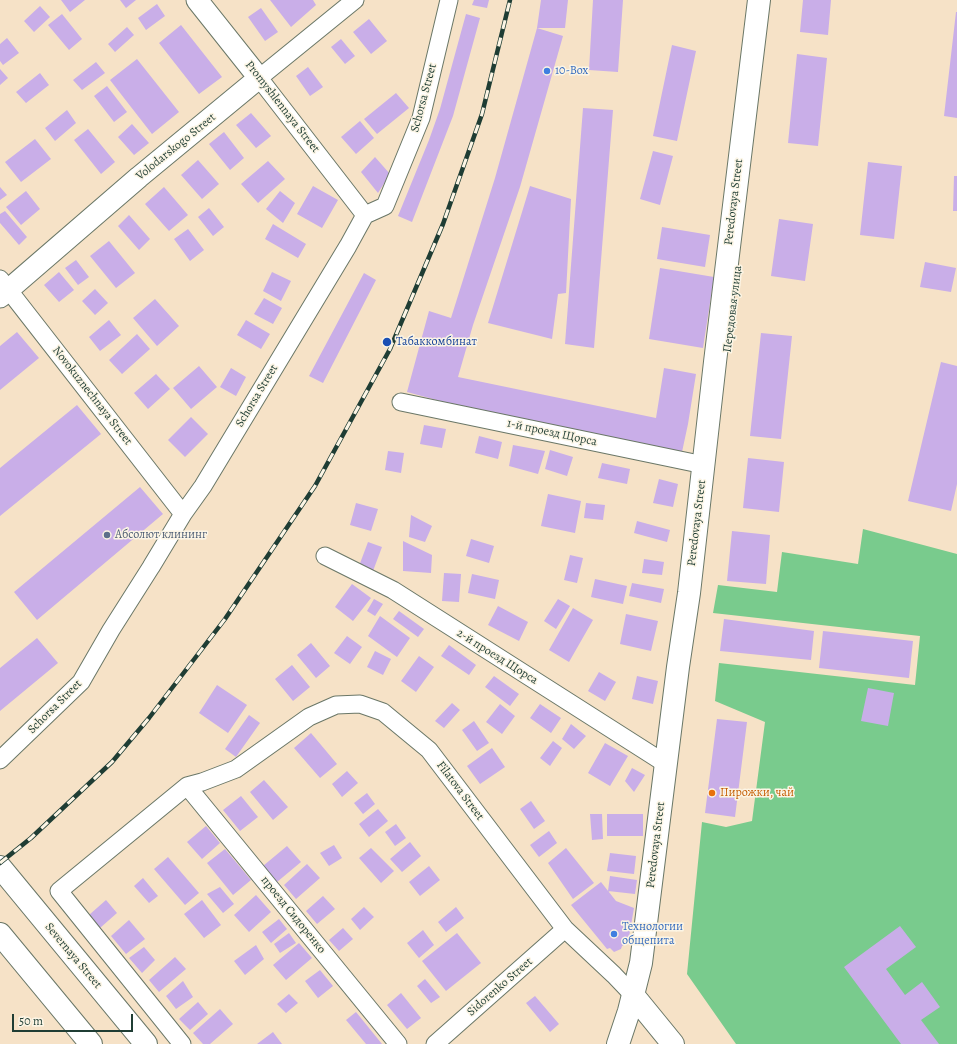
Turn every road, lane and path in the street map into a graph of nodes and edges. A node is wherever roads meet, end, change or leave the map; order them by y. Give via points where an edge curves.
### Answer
1 (197, 0) edge
2 (354, 0) edge
3 (448, 0) edge
4 (759, 0) edge
5 (772, 0) edge
6 (259, 78) junction
7 (366, 215) junction
8 (3, 288) edge
9 (401, 402) dead end
10 (704, 465) junction
11 (183, 514) junction
12 (325, 556) dead end
13 (0, 760) edge
14 (666, 764) junction
15 (187, 786) junction
16 (0, 867) edge
17 (565, 929) junction
18 (0, 934) edge
19 (636, 1009) junction
20 (91, 1044) edge
21 (146, 1044) edge
22 (182, 1044) edge
23 (398, 1044) edge
24 (434, 1044) edge
25 (618, 1044) edge
26 (632, 1044) edge
27 (655, 1044) edge
28 (673, 1044) edge

1 - 6 street, Promyshlennaya Street
2 - 6 street, Volodarskogo Street
3 - 7 street, Schorsa Street via 421,118 385,206
4 - 10 main road, Peredovaya Street
5 - 19 main road, Передовая улица via 651,967
6 - 7 street, Promyshlennaya Street
6 - 8 street, Volodarskogo Street
7 - 11 street, Schorsa Street via 207,479
8 - 11 street, Novokuznechnaya Street
9 - 10 street, 1-й проезд Щорса
10 - 14 main road, Peredovaya Street
11 - 13 street, Schorsa Street via 81,682
12 - 14 street, 2-й проезд Щорса via 393,590
14 - 19 main road, Peredovaya Street
15 - 17 street, Filatova Street via 236,768 309,717 336,705 360,704 383,712 429,750
15 - 22 street via 59,891
15 - 23 street, проезд Сидоренко
16 - 21 main road, Severnaya Street
17 - 19 street, Filatova Street via 614,975
17 - 24 street, Sidorenko Street
18 - 20 main road
19 - 25 main road, Peredovaya Street
19 - 26 main road, Peredovaya Street
19 - 27 main road
19 - 28 main road, Filatova Street

